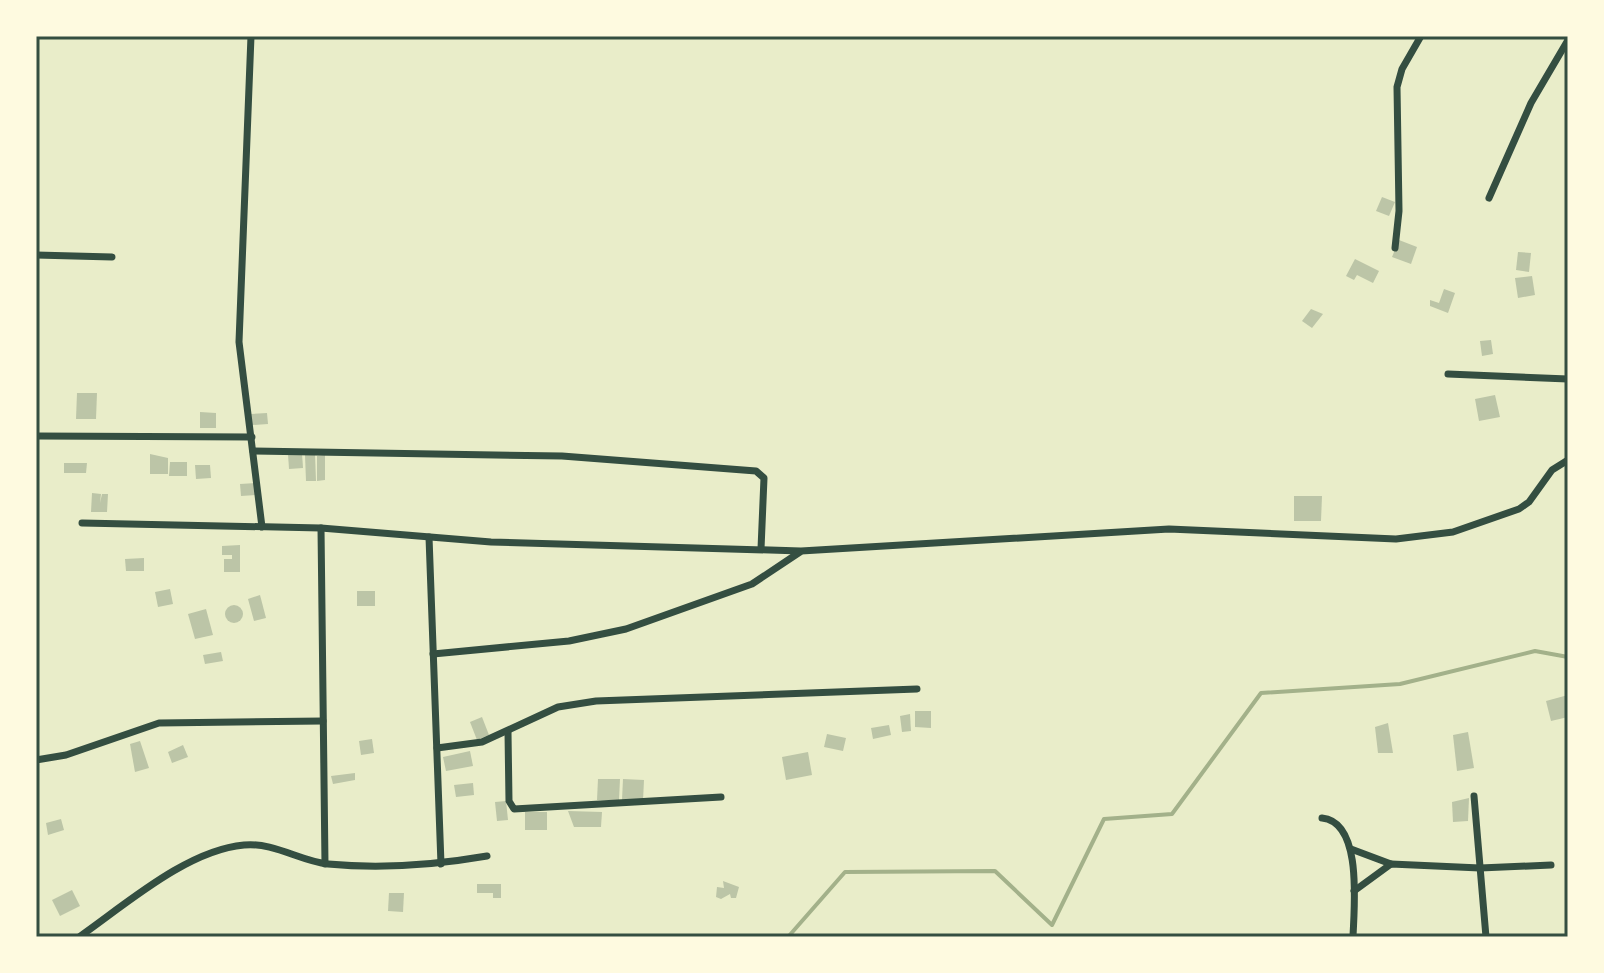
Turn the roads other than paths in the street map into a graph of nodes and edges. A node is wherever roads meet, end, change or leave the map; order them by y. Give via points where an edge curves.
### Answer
1 (251, 36) edge
2 (1421, 36) edge
3 (1568, 40) edge
4 (1489, 198) dead end
5 (1395, 248) dead end
6 (36, 255) edge
7 (112, 257) dead end
8 (1448, 374) dead end
9 (1568, 379) edge
10 (36, 436) edge
11 (252, 437) junction
12 (253, 451) junction
13 (1568, 460) edge
14 (82, 523) dead end
15 (262, 527) junction
16 (321, 528) junction
17 (429, 537) junction
18 (761, 549) junction
19 (801, 551) junction
20 (433, 654) junction
21 (917, 689) dead end
22 (323, 721) junction
23 (508, 732) junction
24 (437, 748) junction
25 (36, 760) edge
26 (1474, 796) dead end
27 (721, 797) dead end
28 (1322, 818) dead end
29 (1351, 849) junction
30 (487, 856) dead end
31 (325, 864) junction
32 (441, 864) junction
33 (1391, 864) junction
34 (1551, 865) dead end
35 (1480, 868) junction
36 (1354, 891) junction
37 (79, 937) edge
38 (1353, 937) edge
39 (1486, 937) edge

1 - 11 street via 239,342
2 - 5 street via 1397,87
3 - 4 street via 1531,103
6 - 7 street
8 - 9 street
10 - 11 street
11 - 12 street
12 - 15 street
12 - 18 street via 562,456 756,471 764,478
13 - 19 street via 1552,470 1529,502 1507,515 1453,532 1396,539 1169,529
14 - 15 street
15 - 16 street
16 - 17 street
16 - 22 street
17 - 18 street
17 - 20 street
18 - 19 street
19 - 20 street via 752,584 626,629 569,641
20 - 24 street
21 - 23 street via 596,701 558,707
22 - 25 street via 159,723
22 - 31 street
23 - 24 street via 482,742
23 - 27 street via 509,801 514,809
24 - 32 street
26 - 35 street
28 - 29 street via 1343,829
29 - 33 street
29 - 36 street
30 - 32 street
31 - 32 street
31 - 37 street via 243,845 191,862
33 - 35 street
33 - 36 street
34 - 35 street
35 - 39 street
36 - 38 street

